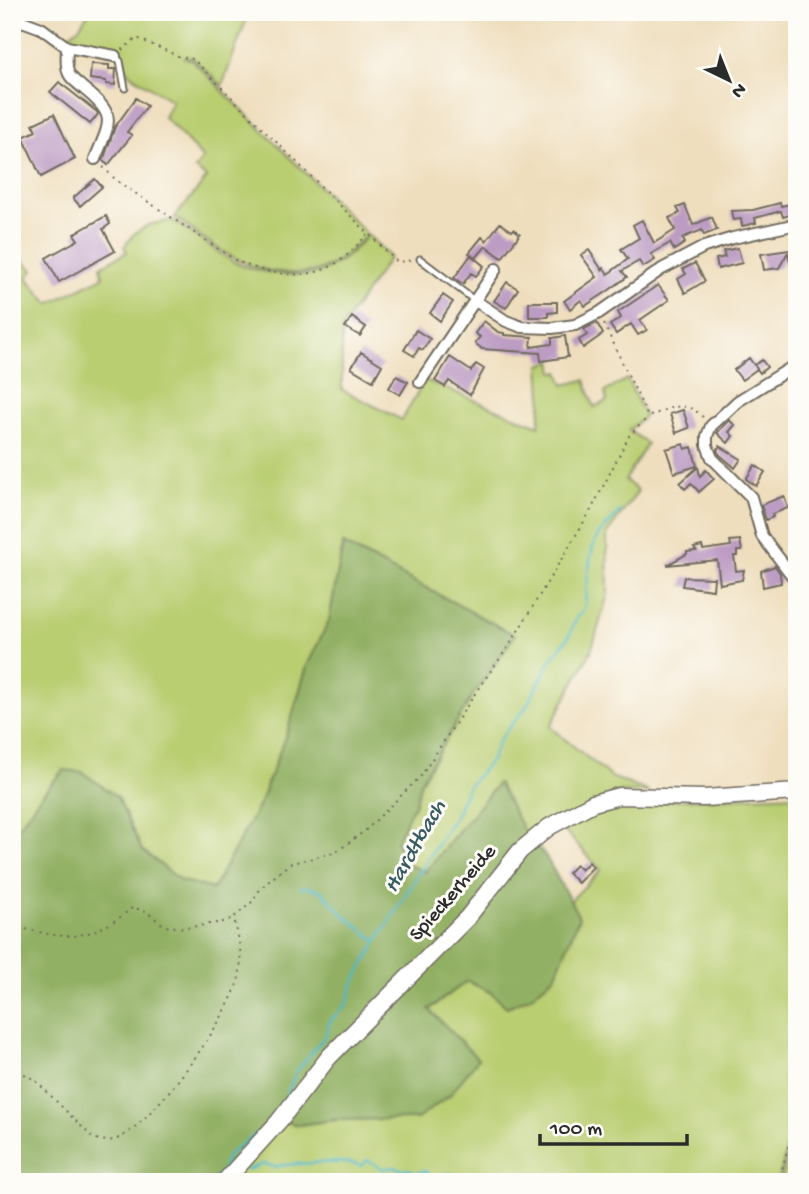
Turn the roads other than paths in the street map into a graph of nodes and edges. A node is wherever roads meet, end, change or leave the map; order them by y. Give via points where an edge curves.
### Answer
1 (12, 21) edge
2 (66, 47) junction
3 (115, 56) joint
4 (125, 88) dead end
5 (95, 159) road end
6 (797, 224) edge
7 (420, 259) road end
8 (496, 269) dead end
9 (474, 300) junction
10 (797, 364) edge
11 (420, 382) dead end
12 (797, 582) edge
13 (797, 792) edge
14 (223, 1182) edge

1 - 2 street via 41,28
2 - 3 street
2 - 5 street via 72,80 101,102 109,120
3 - 4 lane
6 - 9 street via 704,247 575,325 522,327
7 - 9 lane
8 - 9 street
9 - 11 street
10 - 12 street via 737,401 707,436 712,458 751,497 762,536
13 - 14 main road, Spieckerheide via 704,798 620,796 593,803 549,827 520,851 467,918 329,1057

